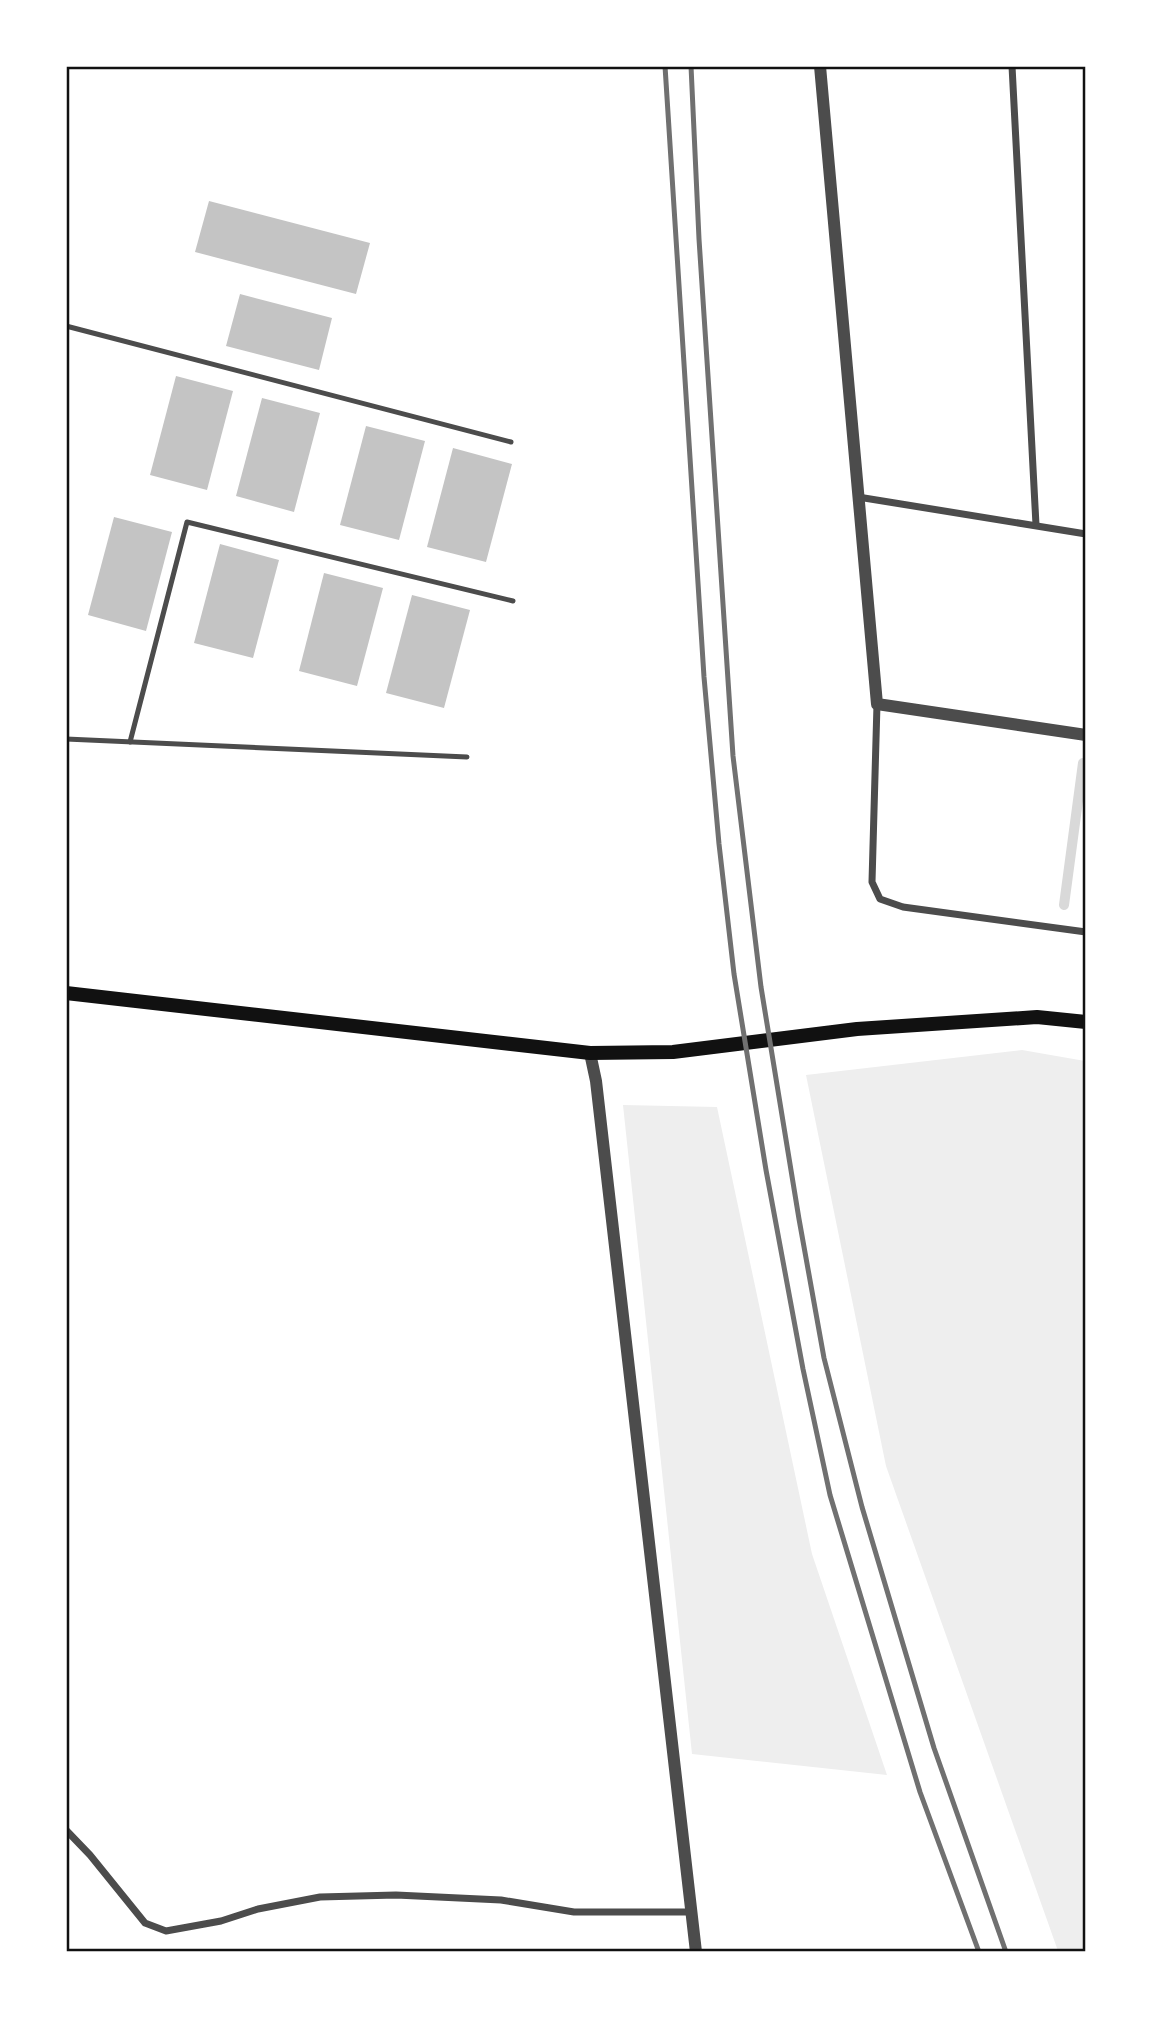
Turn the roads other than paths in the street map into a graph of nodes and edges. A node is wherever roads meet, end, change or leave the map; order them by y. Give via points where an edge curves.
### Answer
1 (820, 66) edge
2 (1013, 66) edge
3 (66, 326) edge
4 (510, 442) dead end
5 (858, 497) junction
6 (1036, 526) junction
7 (1086, 534) edge
8 (513, 601) dead end
9 (877, 704) junction
10 (1086, 736) edge
11 (66, 739) edge
12 (130, 742) junction
13 (467, 757) dead end
14 (1086, 932) edge
15 (66, 993) edge
16 (1086, 1022) edge
17 (590, 1053) junction
18 (66, 1830) edge
19 (691, 1912) junction
20 (696, 1951) edge

1 - 5 street
2 - 6 street
3 - 4 lane
5 - 6 street
5 - 9 street
6 - 7 street
8 - 12 lane via 187,522
9 - 10 street
9 - 14 street via 872,882 880,899 903,907
11 - 12 lane
12 - 13 lane
15 - 17 main road
16 - 17 main road via 1037,1017 857,1029 673,1052
17 - 19 street
18 - 19 street via 145,1923 166,1931 320,1897 396,1895 501,1900 574,1912
19 - 20 street

